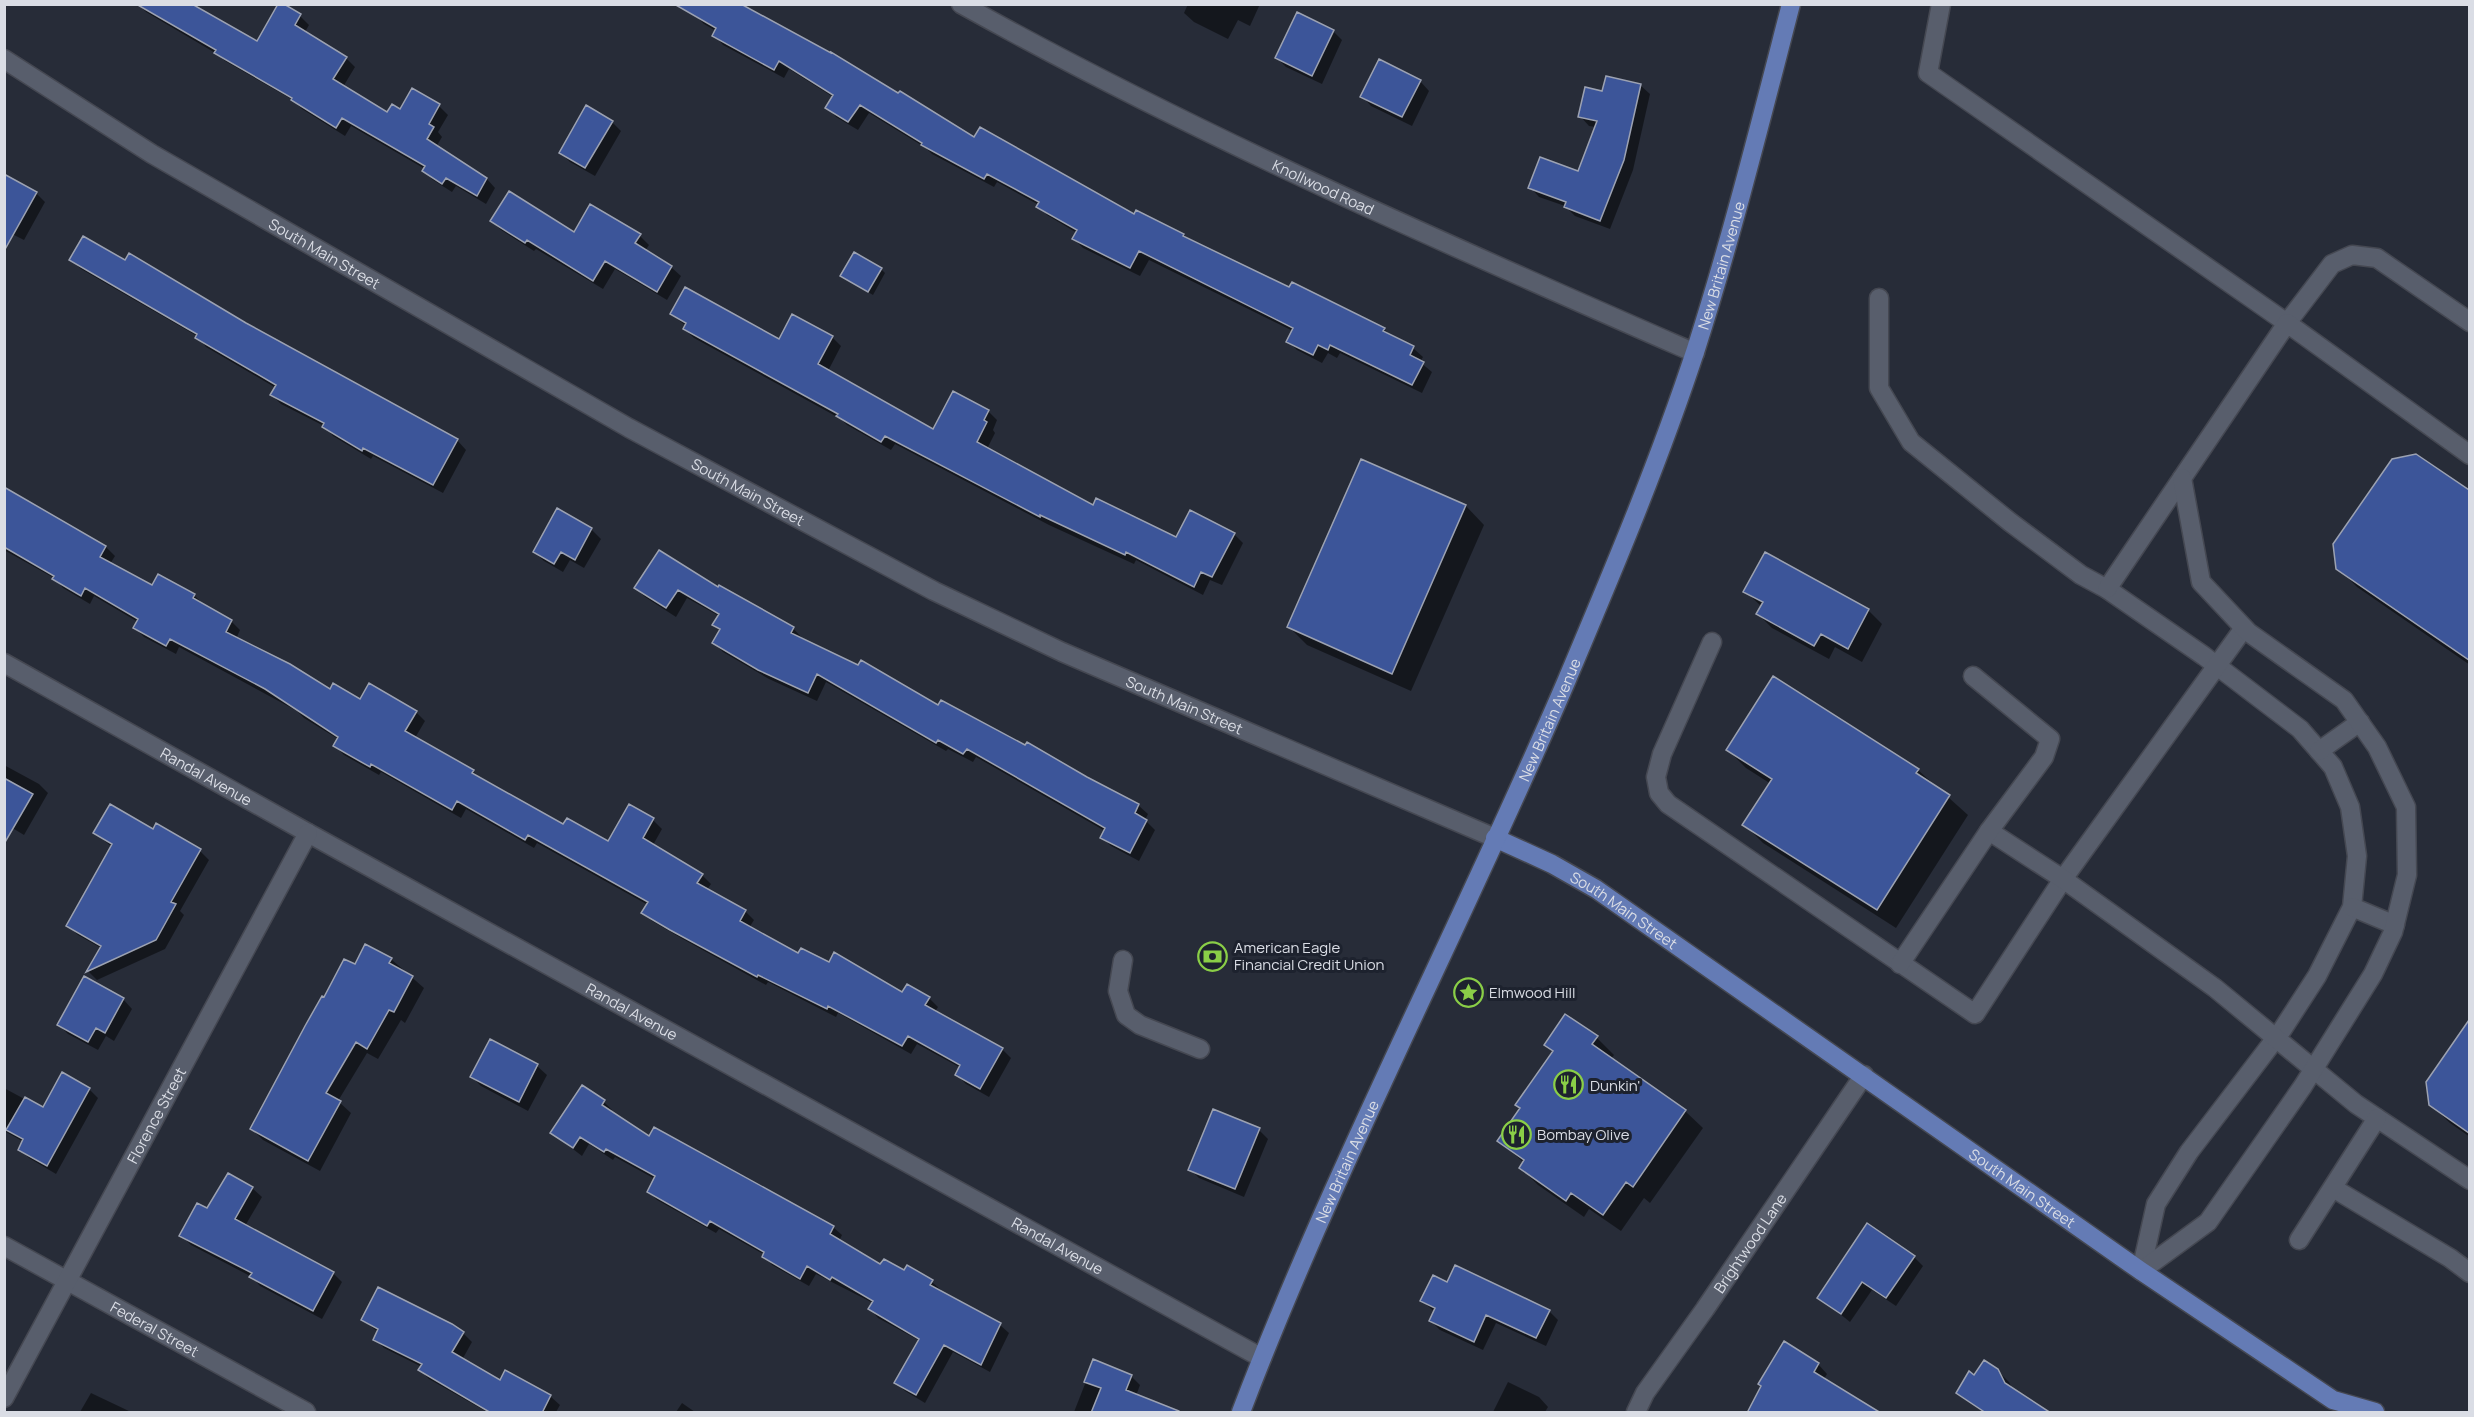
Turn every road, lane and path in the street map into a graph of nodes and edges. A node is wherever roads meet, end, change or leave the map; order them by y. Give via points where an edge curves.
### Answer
1 (961, 4) edge
2 (1791, 4) edge
3 (1941, 4) edge
4 (4, 58) edge
5 (1879, 298) dead end
6 (2469, 322) edge
7 (2287, 323) junction
8 (1695, 353) junction
9 (2469, 455) edge
10 (2181, 478) junction
11 (2107, 589) junction
12 (2244, 628) junction
13 (1713, 642) dead end
14 (4, 663) edge
15 (2216, 666) junction
16 (1973, 676) dead end
17 (2360, 722) junction
18 (2319, 751) junction
19 (1989, 831) junction
20 (308, 833) junction
21 (1495, 838) junction
22 (2063, 879) junction
23 (2352, 907) junction
24 (2395, 925) junction
25 (1123, 960) dead end
26 (1900, 964) junction
27 (2275, 1039) junction
28 (1200, 1049) dead end
29 (2313, 1070) junction
30 (1864, 1075) junction
31 (2377, 1118) junction
32 (2469, 1180) edge
33 (2332, 1188) junction
34 (2299, 1240) dead end
35 (4, 1246) edge
36 (2141, 1271) junction
37 (2469, 1273) edge
38 (66, 1281) junction
39 (1262, 1358) junction
40 (4, 1398) edge
41 (2337, 1406) edge
42 (306, 1413) edge
43 (1241, 1413) edge
44 (1636, 1413) edge
45 (2375, 1413) edge

1 - 8 street, Knollwood Road via 1258,157 1462,252
2 - 8 main road, New Britain Avenue via 1727,249
3 - 7 street via 1928,73
4 - 21 street, South Main Street via 152,154 629,428 905,575 1062,652
5 - 11 street via 1879,388 1911,442 2010,522 2081,575
6 - 7 street via 2377,258 2352,255 2332,264
7 - 9 street
7 - 10 street
8 - 21 main road, New Britain Avenue via 1565,683
10 - 11 street
10 - 12 street via 2201,582
11 - 15 street
12 - 15 street
12 - 17 street via 2344,700
13 - 26 street via 1662,754 1656,777 1659,793 1668,804
14 - 20 street, Randal Avenue
15 - 18 street via 2300,729
15 - 22 street
16 - 19 street via 2050,739 2044,756
17 - 18 street
17 - 24 street via 2377,747 2406,807 2407,875
18 - 23 street via 2333,767 2350,807 2357,856
19 - 22 street
19 - 26 street
20 - 38 street, Florence Street
20 - 39 street, Randal Avenue
21 - 30 main road, South Main Street via 1596,889
21 - 39 main road, New Britain Avenue
22 - 26 street via 1975,1014
22 - 27 street via 2215,988
23 - 24 street
23 - 27 street via 2317,976
24 - 29 street via 2373,974
25 - 28 street via 1118,992 1126,1015 1140,1025
27 - 29 street
27 - 36 street via 2189,1152 2156,1204
29 - 31 street
29 - 36 street via 2208,1222
30 - 36 main road, South Main Street
30 - 44 street, Brightwood Lane via 1645,1393
31 - 32 street
31 - 33 street
33 - 34 street
33 - 37 street
35 - 38 street, Federal Street
36 - 41 main road, South Main Street
38 - 40 street, Florence Street
38 - 42 street, Federal Street
39 - 43 main road, New Britain Avenue
41 - 45 main road, South Main Street

